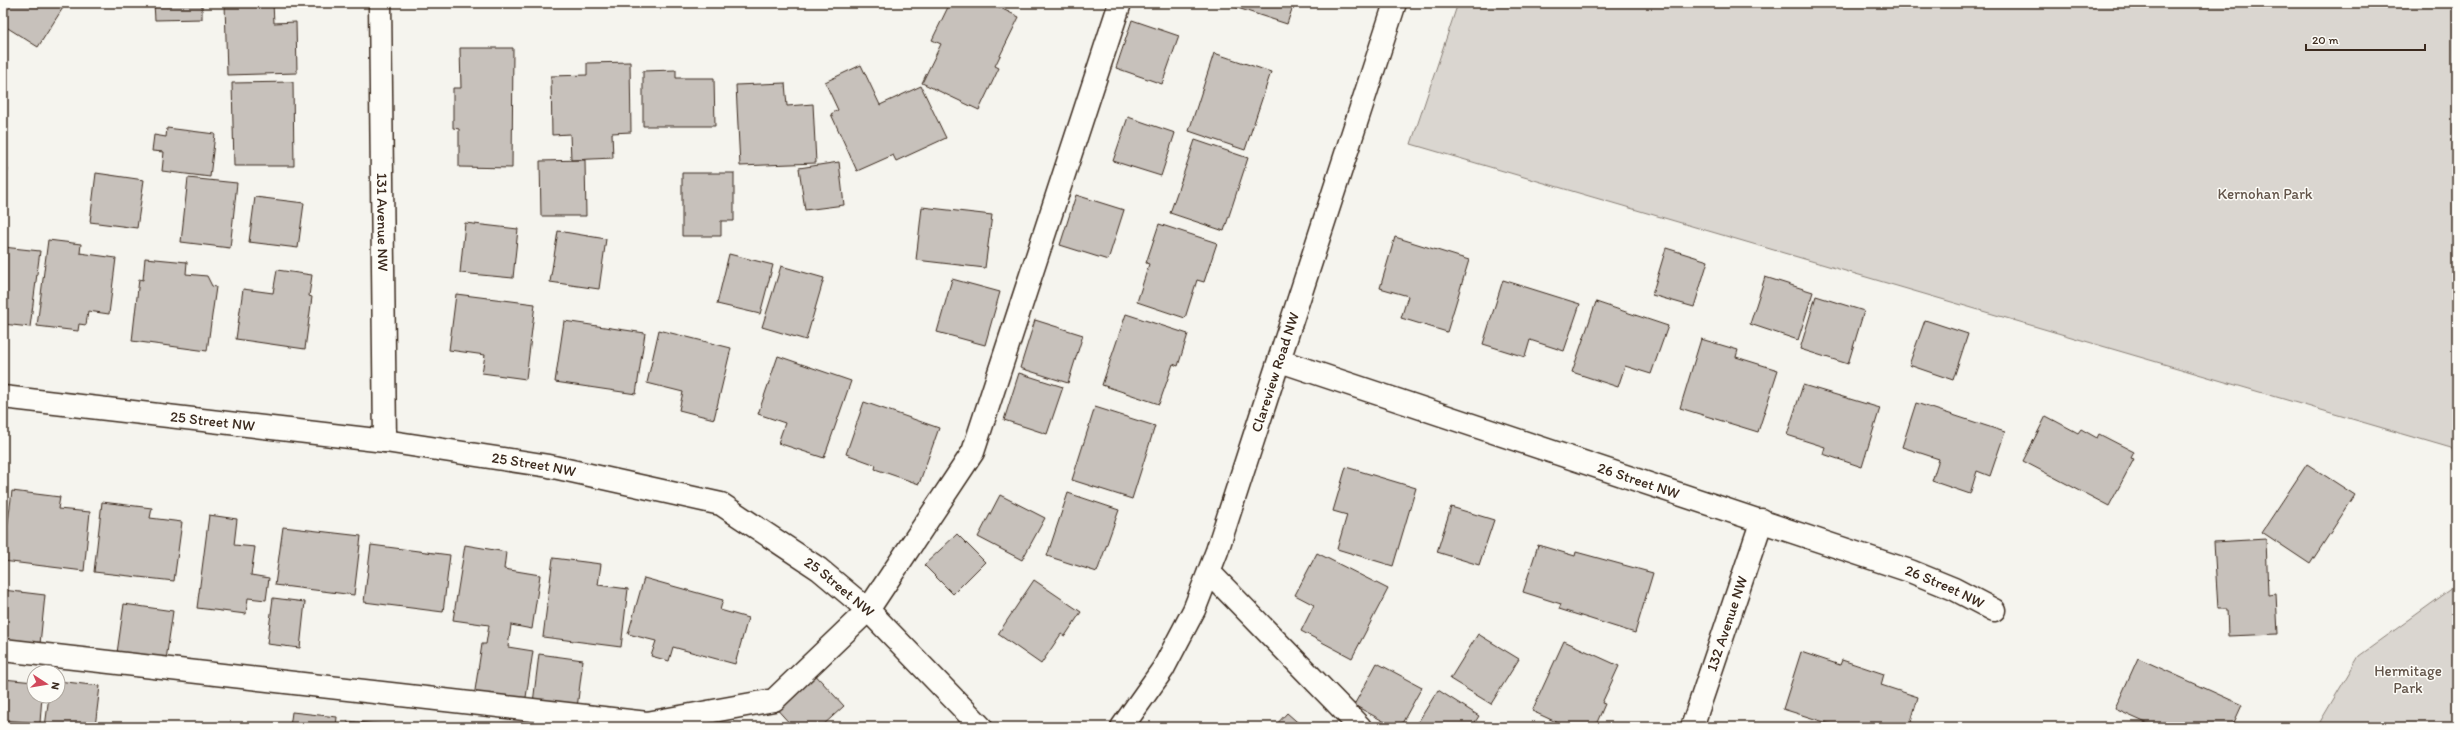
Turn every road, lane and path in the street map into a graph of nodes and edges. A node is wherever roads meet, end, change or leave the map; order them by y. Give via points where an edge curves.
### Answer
1 (380, 3) edge
2 (1120, 3) edge
3 (1395, 3) edge
4 (1280, 361) junction
5 (3, 397) edge
6 (385, 441) junction
7 (1762, 520) junction
8 (1209, 572) junction
9 (868, 610) junction
10 (1994, 610) dead end
11 (3, 650) edge
12 (981, 727) edge
13 (1122, 727) edge
14 (1360, 727) edge
15 (1692, 727) edge

1 - 6 street, 131 Avenue NW
2 - 9 street via 973,452
3 - 4 street, Clareview Road NW
4 - 7 street, 26 Street NW
4 - 8 street, Clareview Road NW
5 - 6 street, 25 Street NW
6 - 9 street, 25 Street NW via 549,466 721,504 819,568
7 - 10 street, 26 Street NW via 1910,571 1954,589
7 - 15 street, 132 Avenue NW
8 - 13 street, Clareview Road NW via 1194,610 1162,669
8 - 14 street
9 - 11 street via 774,700 647,723
9 - 12 street, 25 Street NW

